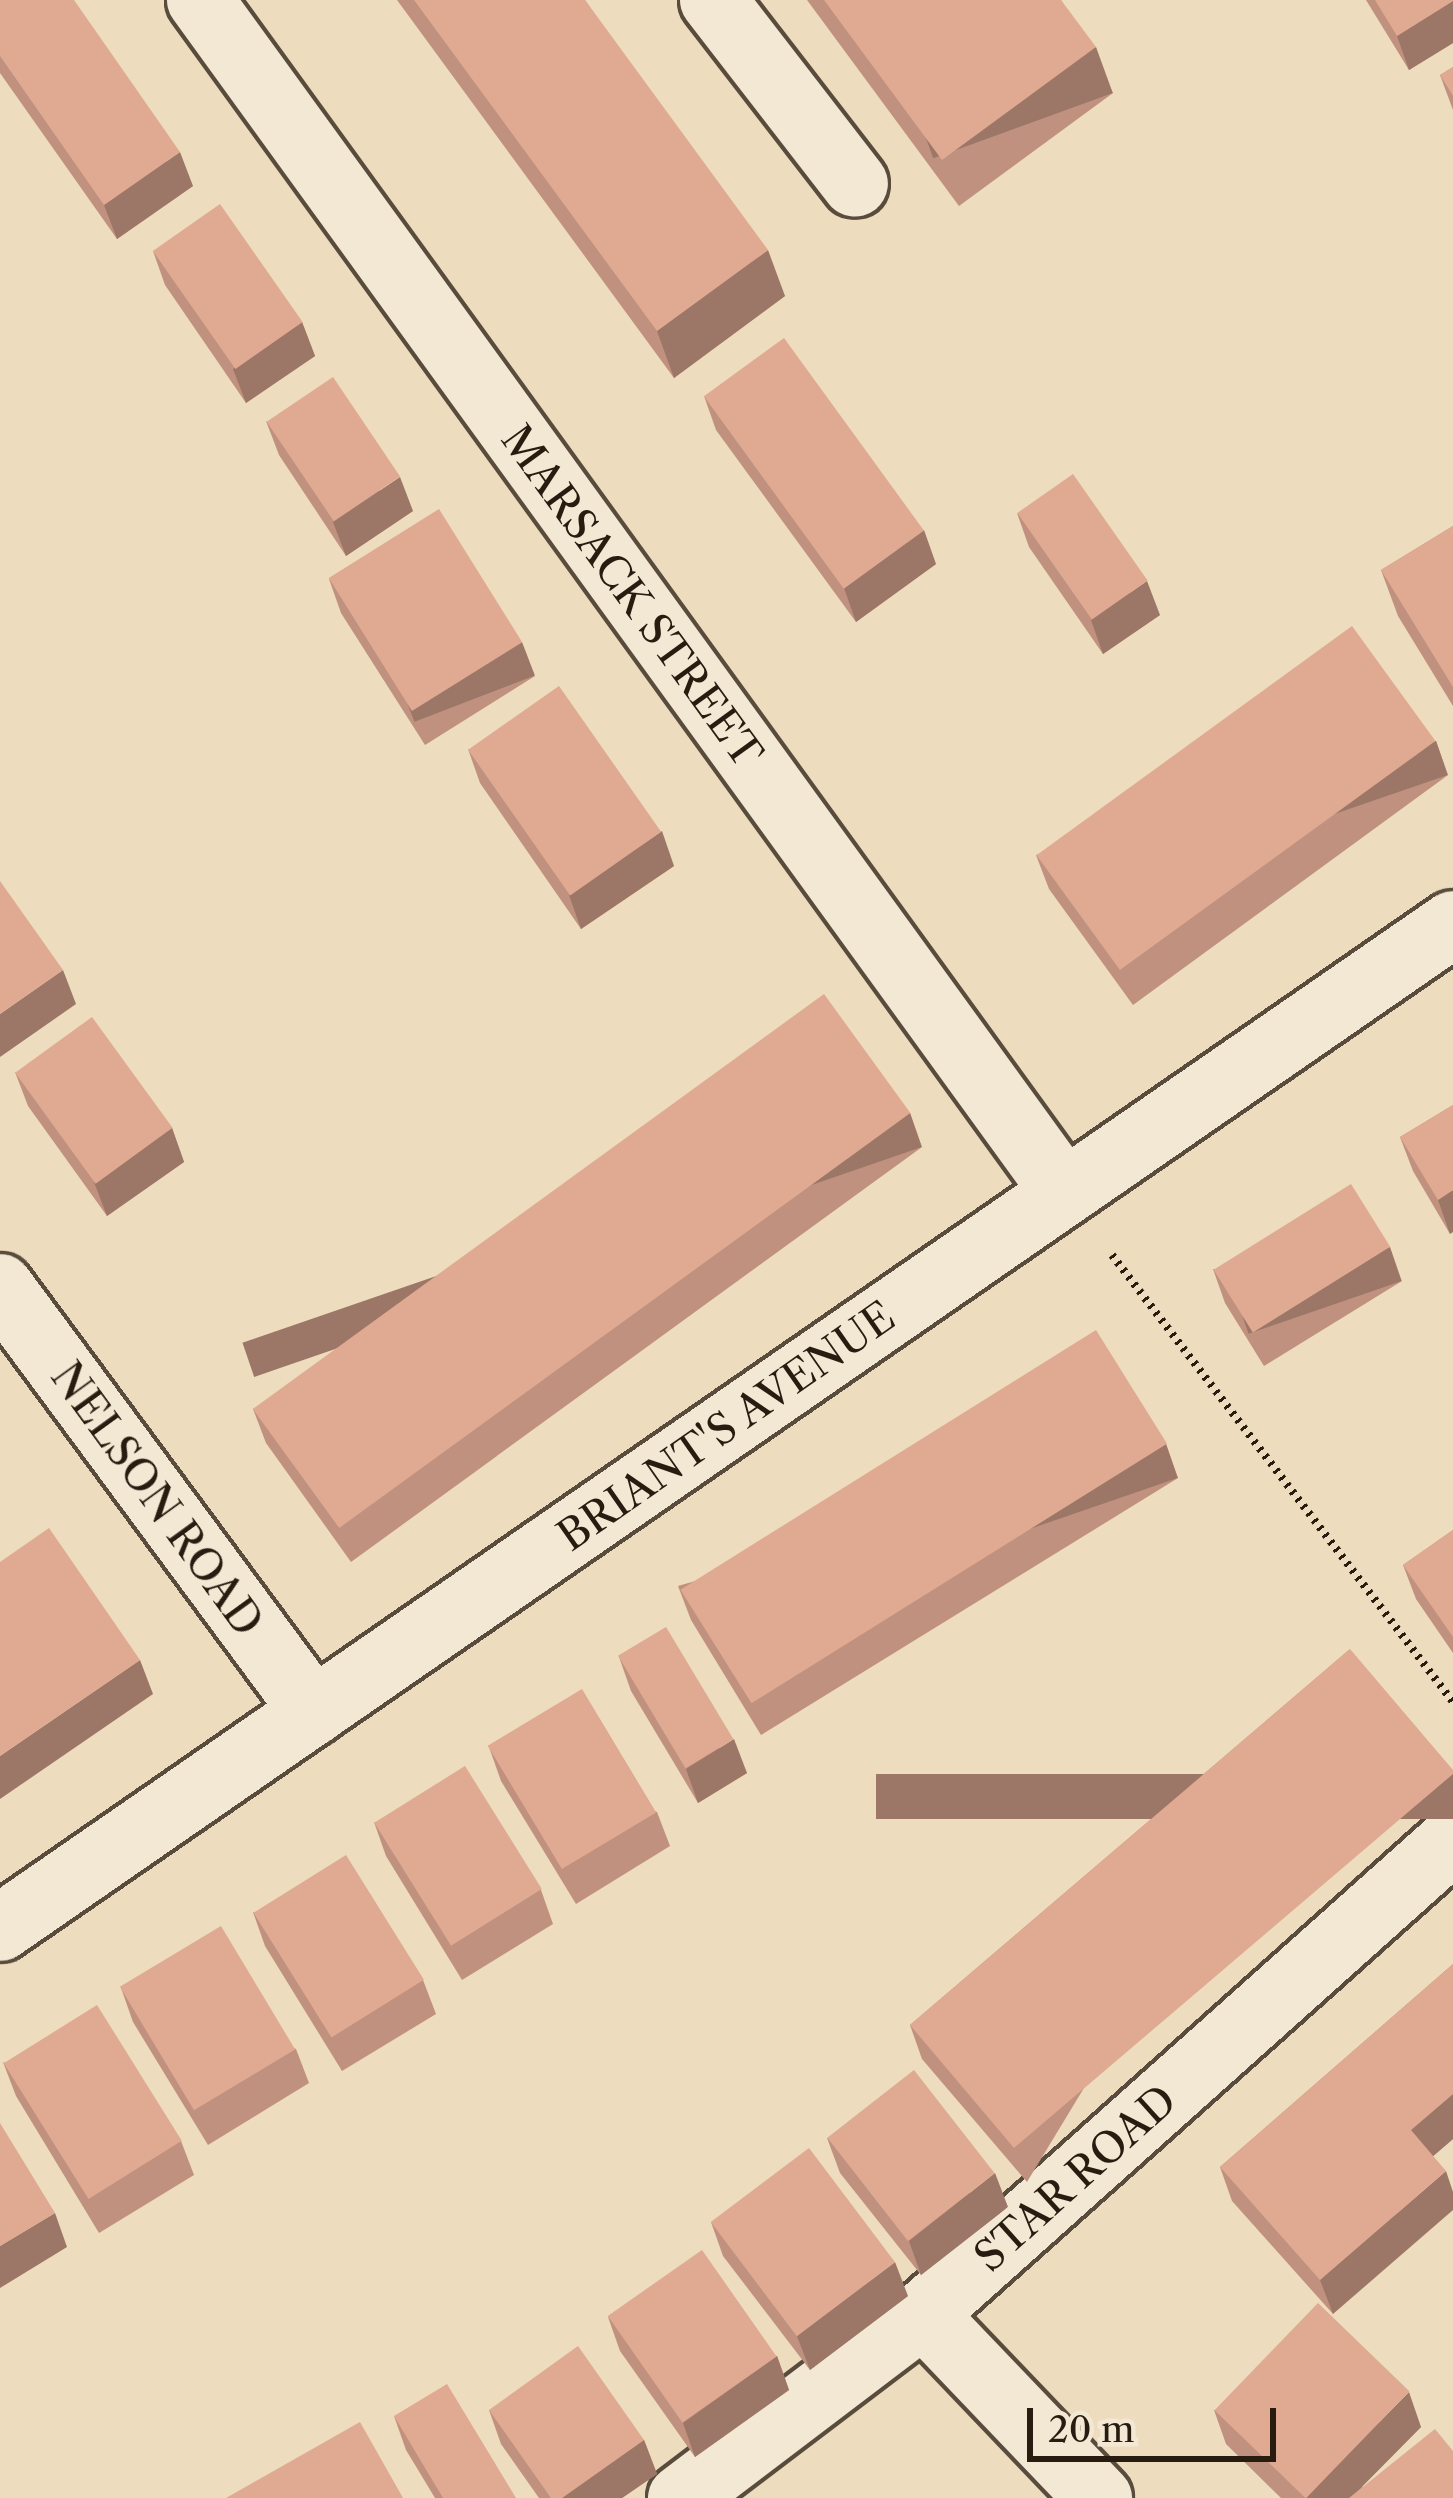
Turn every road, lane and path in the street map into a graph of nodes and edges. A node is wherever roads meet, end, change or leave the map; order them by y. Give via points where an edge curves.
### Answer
1 (200, 0) edge
2 (713, 0) edge
3 (855, 184) dead end
4 (1453, 924) edge
5 (1064, 1192) junction
6 (0, 1287) edge
7 (1453, 1702) edge
8 (314, 1712) junction
9 (1453, 1840) edge
10 (0, 1928) edge
11 (923, 2314) junction
12 (681, 2498) edge
13 (1099, 2498) edge

1 - 5 street, MARSACK STREET
2 - 3 street
4 - 5 street, BRIANT'S AVENUE
5 - 7 path
5 - 8 street, BRIANT'S AVENUE
6 - 8 street, NELSON ROAD
8 - 10 street, BRIANT'S AVENUE
9 - 11 street, STAR ROAD
11 - 12 street, STAR ROAD
11 - 13 street

